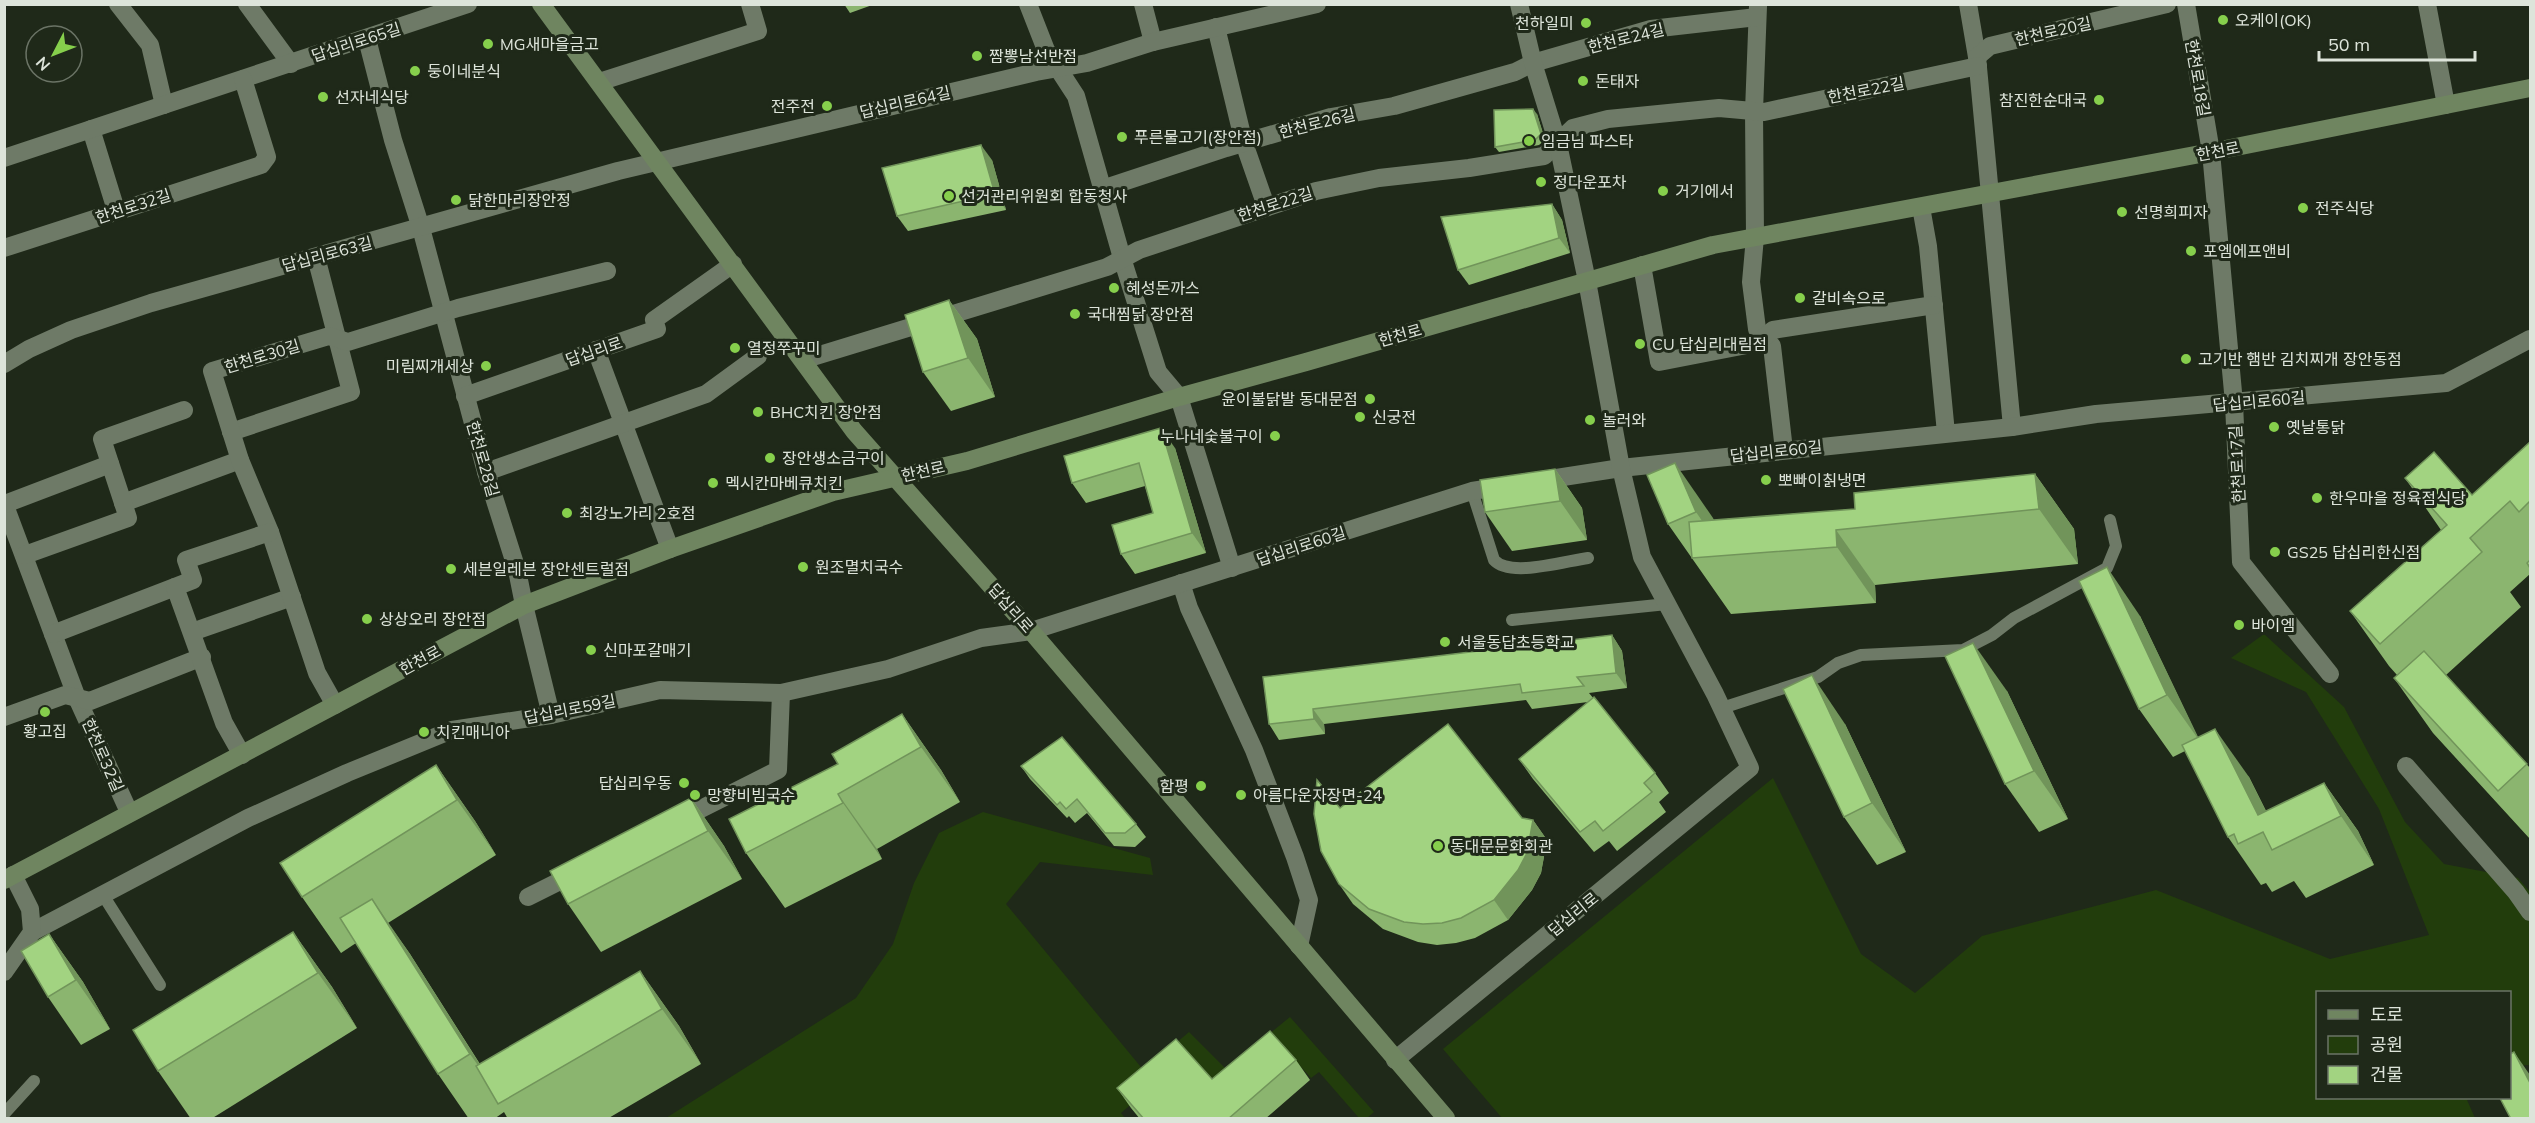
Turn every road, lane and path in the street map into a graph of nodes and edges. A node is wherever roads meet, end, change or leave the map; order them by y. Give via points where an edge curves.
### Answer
1 (118, 4) edge
2 (247, 4) edge
3 (468, 4) edge
4 (541, 4) edge
5 (750, 4) edge
6 (1028, 4) edge
7 (1143, 4) edge
8 (1317, 4) edge
9 (1519, 4) edge
10 (1968, 4) edge
11 (2167, 4) edge
12 (2186, 4) edge
13 (2427, 4) edge
14 (1757, 11) edge
15 (1216, 27) junction
16 (367, 39) junction
17 (1154, 42) junction
18 (1977, 62) junction
19 (291, 63) junction
20 (1533, 63) junction
21 (1060, 69) junction
22 (243, 79) junction
23 (599, 82) junction
24 (2530, 88) edge
25 (164, 105) junction
26 (2446, 105) junction
27 (1754, 111) junction
28 (91, 129) junction
29 (1244, 142) junction
30 (1558, 144) junction
31 (2211, 152) junction
32 (4, 158) edge
33 (656, 161) junction
34 (1102, 189) junction
35 (1989, 194) junction
36 (1266, 206) junction
37 (1921, 207) junction
38 (116, 210) junction
39 (421, 228) junction
40 (1755, 237) junction
41 (4, 248) edge
42 (316, 257) junction
43 (1122, 258) junction
44 (733, 264) junction
45 (1642, 265) junction
46 (607, 271) dead end
47 (1587, 281) junction
48 (1934, 305) junction
49 (443, 314) junction
50 (1764, 337) junction
51 (338, 339) junction
52 (2530, 339) edge
53 (596, 350) junction
54 (758, 356) dead end
55 (803, 360) junction
56 (4, 364) edge
57 (465, 396) junction
58 (1179, 397) junction
59 (2234, 403) junction
60 (184, 410) dead end
61 (624, 423) junction
62 (2012, 427) junction
63 (231, 432) junction
64 (1946, 433) junction
65 (1784, 450) junction
66 (240, 460) junction
67 (110, 464) junction
68 (1621, 468) junction
69 (486, 471) junction
70 (896, 478) junction
71 (1472, 491) junction
72 (5, 503) edge
73 (126, 510) junction
74 (2110, 520) dead end
75 (270, 532) junction
76 (669, 549) junction
77 (25, 555) junction
78 (1587, 558) dead end
79 (1232, 568) junction
80 (1181, 583) junction
81 (175, 587) junction
82 (292, 597) junction
83 (524, 604) junction
84 (1667, 604) junction
85 (1512, 620) dead end
86 (1031, 631) junction
87 (192, 632) junction
88 (53, 634) junction
89 (202, 657) junction
90 (2330, 674) dead end
91 (781, 693) junction
92 (77, 698) junction
93 (334, 705) junction
94 (1722, 708) junction
95 (7, 711) edge
96 (552, 716) junction
97 (242, 755) junction
98 (2406, 766) dead end
99 (129, 812) junction
100 (663, 828) edge
101 (590, 865) edge
102 (9, 878) edge
103 (103, 895) junction
104 (528, 897) dead end
105 (2530, 912) edge
106 (32, 932) junction
107 (1299, 946) junction
108 (4, 972) edge
109 (160, 986) dead end
110 (1395, 1060) junction
111 (34, 1081) dead end
112 (4, 1114) edge
113 (1446, 1119) edge

1 - 25 street via 150,45
2 - 19 street
3 - 16 street, 답십리로65길
4 - 23 main road, 답십리로
5 - 23 street via 758,31
6 - 21 street via 1046,50
7 - 17 street
8 - 15 street, 답십리로64길
9 - 20 street
10 - 18 street
11 - 18 street, 한천로20길 via 1990,46
12 - 31 street, 한천로18길
13 - 26 street
14 - 20 street, 한천로24길 via 1651,29
14 - 27 street
15 - 17 street, 답십리로64길
15 - 29 street
16 - 19 street, 답십리로65길
16 - 39 street, 한천로28길
17 - 21 street, 답십리로64길
18 - 27 street, 한천로22길 via 1764,112
18 - 35 street
19 - 22 street, 답십리로65길
20 - 29 street, 한천로26길 via 1515,72 1405,103 1331,117
20 - 30 street
21 - 33 street, 답십리로64길
21 - 34 street via 1076,96
22 - 25 street, 답십리로65길
22 - 38 street, 한천로32길 via 267,157 261,165
23 - 33 main road, 답십리로
24 - 26 main road, 한천로
25 - 28 street, 답십리로65길
26 - 31 main road, 한천로
27 - 30 street, 한천로22길 via 1719,108 1608,119 1573,128
27 - 40 street
28 - 32 street, 답십리로65길
28 - 38 street
29 - 34 street, 한천로26길
29 - 36 street
30 - 36 street, 한천로22길 via 1544,156 1380,178
30 - 47 street
31 - 35 main road, 한천로
31 - 59 street, 한천로17길
33 - 39 street, 답십리로63길
33 - 44 main road, 답십리로
34 - 43 street
35 - 37 main road, 한천로
35 - 62 street
36 - 43 street, 한천로22길
37 - 40 main road, 한천로
37 - 48 street
38 - 41 street, 한천로32길
39 - 42 street, 답십리로63길
39 - 49 street, 한천로28길
40 - 45 main road, 한천로
40 - 50 street via 1751,282 1757,329
42 - 51 street
42 - 56 street, 답십리로63길 via 150,303 71,330
43 - 55 street, 한천로22길 via 1107,267
43 - 58 street via 1158,372
44 - 53 street, 답십리로 via 654,320 657,329
44 - 55 main road, 답십리로
45 - 47 main road, 한천로
45 - 50 street via 1659,362 1757,343
46 - 49 street
47 - 58 main road, 한천로
47 - 68 street
48 - 50 street via 1773,330
48 - 64 street
49 - 51 street, 한천로30길 via 348,342
49 - 57 street, 한천로28길
50 - 65 street via 1772,346
51 - 63 street via 351,392
51 - 63 street, 한천로30길 via 329,336 212,371
52 - 59 street, 답십리로60길 via 2446,383
53 - 57 street, 답십리로
53 - 61 street
54 - 61 street via 706,394
55 - 70 main road, 답십리로 via 854,431
57 - 69 street, 한천로28길
58 - 70 main road, 한천로 via 967,461
58 - 79 street
59 - 62 street, 답십리로60길 via 2096,414
59 - 90 street, 한천로17길 via 2241,562
60 - 67 street via 102,439
61 - 69 street
61 - 76 street
62 - 64 street, 답십리로60길
63 - 66 street, 한천로30길
64 - 65 street, 답십리로60길
65 - 68 street, 답십리로60길
66 - 73 street
66 - 75 street, 한천로30길
67 - 72 street, 한천로32길
67 - 73 street
68 - 71 street, 답십리로60길
68 - 84 street via 1642,558
69 - 83 street, 한천로28길
70 - 76 main road, 한천로 via 833,492
70 - 86 main road, 답십리로
71 - 78 lane via 1499,565 1515,569
71 - 79 street, 답십리로60길
72 - 77 street, 한천로32길
73 - 77 street
74 - 94 lane via 2116,546 2107,568 1964,650 1861,655 1809,680
75 - 81 street via 186,560 193,580
75 - 82 street, 한천로30길
76 - 83 main road, 한천로
77 - 88 street, 한천로32길
79 - 80 street, 답십리로60길
80 - 86 street, 답십리로60길
80 - 107 street via 1254,750 1309,900
81 - 87 street
81 - 88 street
82 - 87 street
82 - 93 street, 한천로30길 via 317,673
83 - 93 main road, 한천로
83 - 96 street, 한천로28길
84 - 85 lane
84 - 94 street
86 - 91 street, 답십리로59길 via 981,638 888,669
86 - 107 main road, 답십리로
87 - 89 street
88 - 92 street, 한천로32길
89 - 92 street, 한천로32길 via 90,701
89 - 97 street via 224,723
91 - 96 street, 답십리로59길 via 660,690
91 - 100 street via 777,770
92 - 95 street, 한천로32길 via 65,695
92 - 99 street, 한천로32길
93 - 97 main road, 한천로
94 - 110 street, 답십리로 via 1750,768
96 - 103 street, 답십리로59길 via 452,730 248,818
97 - 99 main road, 한천로
98 - 105 street
99 - 102 main road, 한천로
101 - 104 street
102 - 106 street via 30,909
103 - 106 street, 답십리로59길
103 - 109 lane
106 - 108 street
107 - 110 main road, 답십리로
110 - 113 main road, 답십리로
111 - 112 lane

